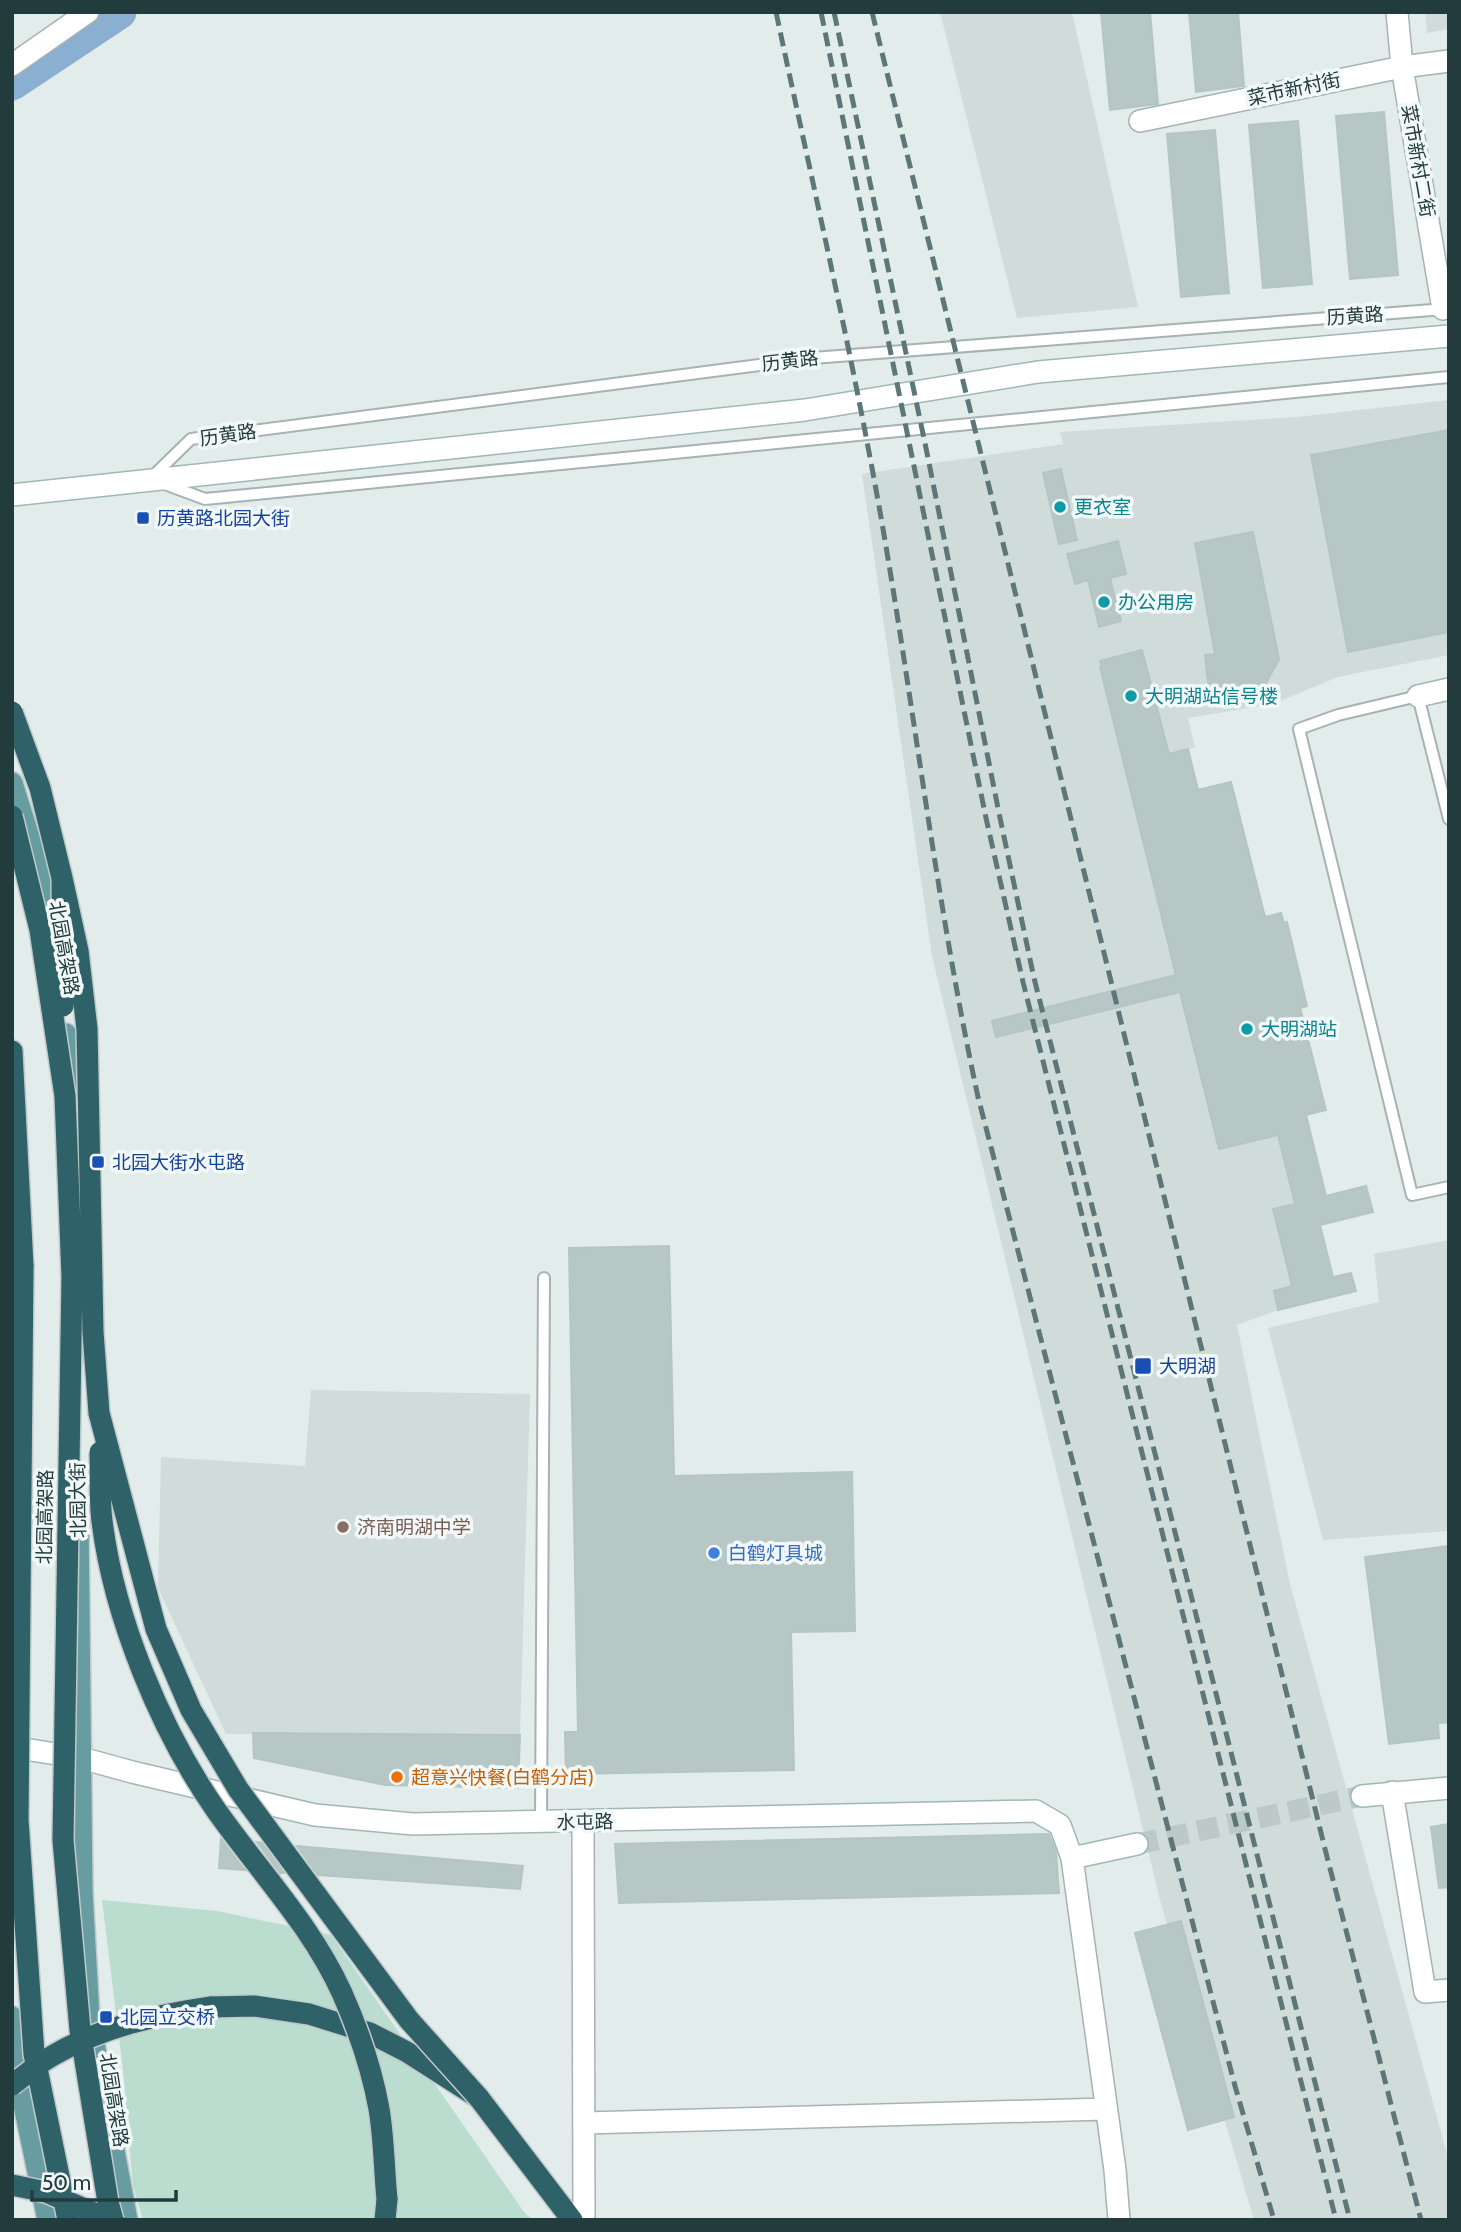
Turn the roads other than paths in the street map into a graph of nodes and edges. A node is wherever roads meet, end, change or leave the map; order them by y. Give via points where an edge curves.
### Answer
1 (88, 12) edge
2 (1397, 12) edge
3 (1449, 61) edge
4 (12, 65) edge
5 (1402, 67) junction
6 (1140, 121) dead end
7 (1446, 309) edge
8 (1449, 336) edge
9 (1449, 377) edge
10 (150, 479) junction
11 (12, 495) edge
12 (1449, 689) edge
13 (1418, 696) junction
14 (12, 712) edge
15 (12, 734) edge
16 (12, 783) edge
17 (40, 788) junction
18 (12, 816) edge
19 (1449, 819) edge
20 (62, 878) junction
21 (12, 1051) edge
22 (65, 1096) junction
23 (1449, 1187) edge
24 (23, 1266) junction
25 (544, 1278) dead end
26 (12, 1326) edge
27 (99, 1413) junction
28 (12, 1747) edge
29 (81, 1758) junction
30 (12, 1787) edge
31 (1449, 1788) edge
32 (1392, 1793) junction
33 (1362, 1796) tunnel mouth
34 (18, 1819) junction
35 (541, 1822) junction
36 (583, 1822) junction
37 (1137, 1844) tunnel mouth
38 (1072, 1858) junction
39 (1449, 1990) edge
40 (12, 2017) edge
41 (12, 2085) edge
42 (479, 2098) junction
43 (1106, 2109) junction
44 (584, 2123) junction
45 (12, 2185) edge
46 (578, 2218) edge
47 (48, 2220) edge
48 (68, 2220) edge
49 (112, 2220) edge
50 (127, 2220) edge
51 (385, 2220) edge
52 (1119, 2220) edge

1 - 4 street
2 - 5 street, 菜市新村二街
3 - 5 street, 菜市新村街
5 - 6 street, 菜市新村街
5 - 7 street, 菜市新村二街
7 - 10 lane, 历黄路 via 813,358 191,439
8 - 10 street, 历黄路 via 1038,372 805,410
9 - 10 lane, 历黄路 via 205,499
10 - 11 street, 历黄路
12 - 13 street
13 - 19 lane
13 - 23 lane via 1299,729 1412,1195
14 - 17 highway, bridge
15 - 17 highway, bridge
16 - 29 main road, 北园大街 via 37,863 73,1075
17 - 20 highway, bridge
18 - 22 highway, 北园高架路, bridge via 40,930
20 - 22 highway, bridge
20 - 27 highway, bridge via 78,951 87,1029
21 - 24 highway, 北园高架路
22 - 49 highway, 北园高架路, bridge via 72,1277 64,1840 80,2030
24 - 26 highway, bridge
24 - 34 highway, 北园高架路, bridge
25 - 35 lane
27 - 42 highway, bridge via 156,1629 191,1710 238,1789 354,1946 409,2020
27 - 51 highway, bridge via 102,1521 138,1663 173,1738 215,1808 309,1932 343,1995 379,2110
28 - 29 street, 水屯路
29 - 35 street, 水屯路 via 315,1815 413,1824
29 - 50 main road, 北园大街 via 89,2017
30 - 34 highway, bridge
31 - 32 street
32 - 33 street
32 - 39 street via 1425,1992
34 - 48 highway, 北园高架路, bridge via 34,2054
35 - 36 street, 水屯路
36 - 38 street, 水屯路 via 1036,1811 1060,1825
36 - 44 street
37 - 38 street
38 - 43 street, 水屯路
40 - 47 main road via 23,2100
41 - 42 highway, bridge via 52,2056 110,2029 211,2007 254,2007 309,2014 370,2034
42 - 46 highway
43 - 44 street
43 - 52 street, 水屯路
44 - 46 street
45 - 49 highway, bridge via 46,2192

